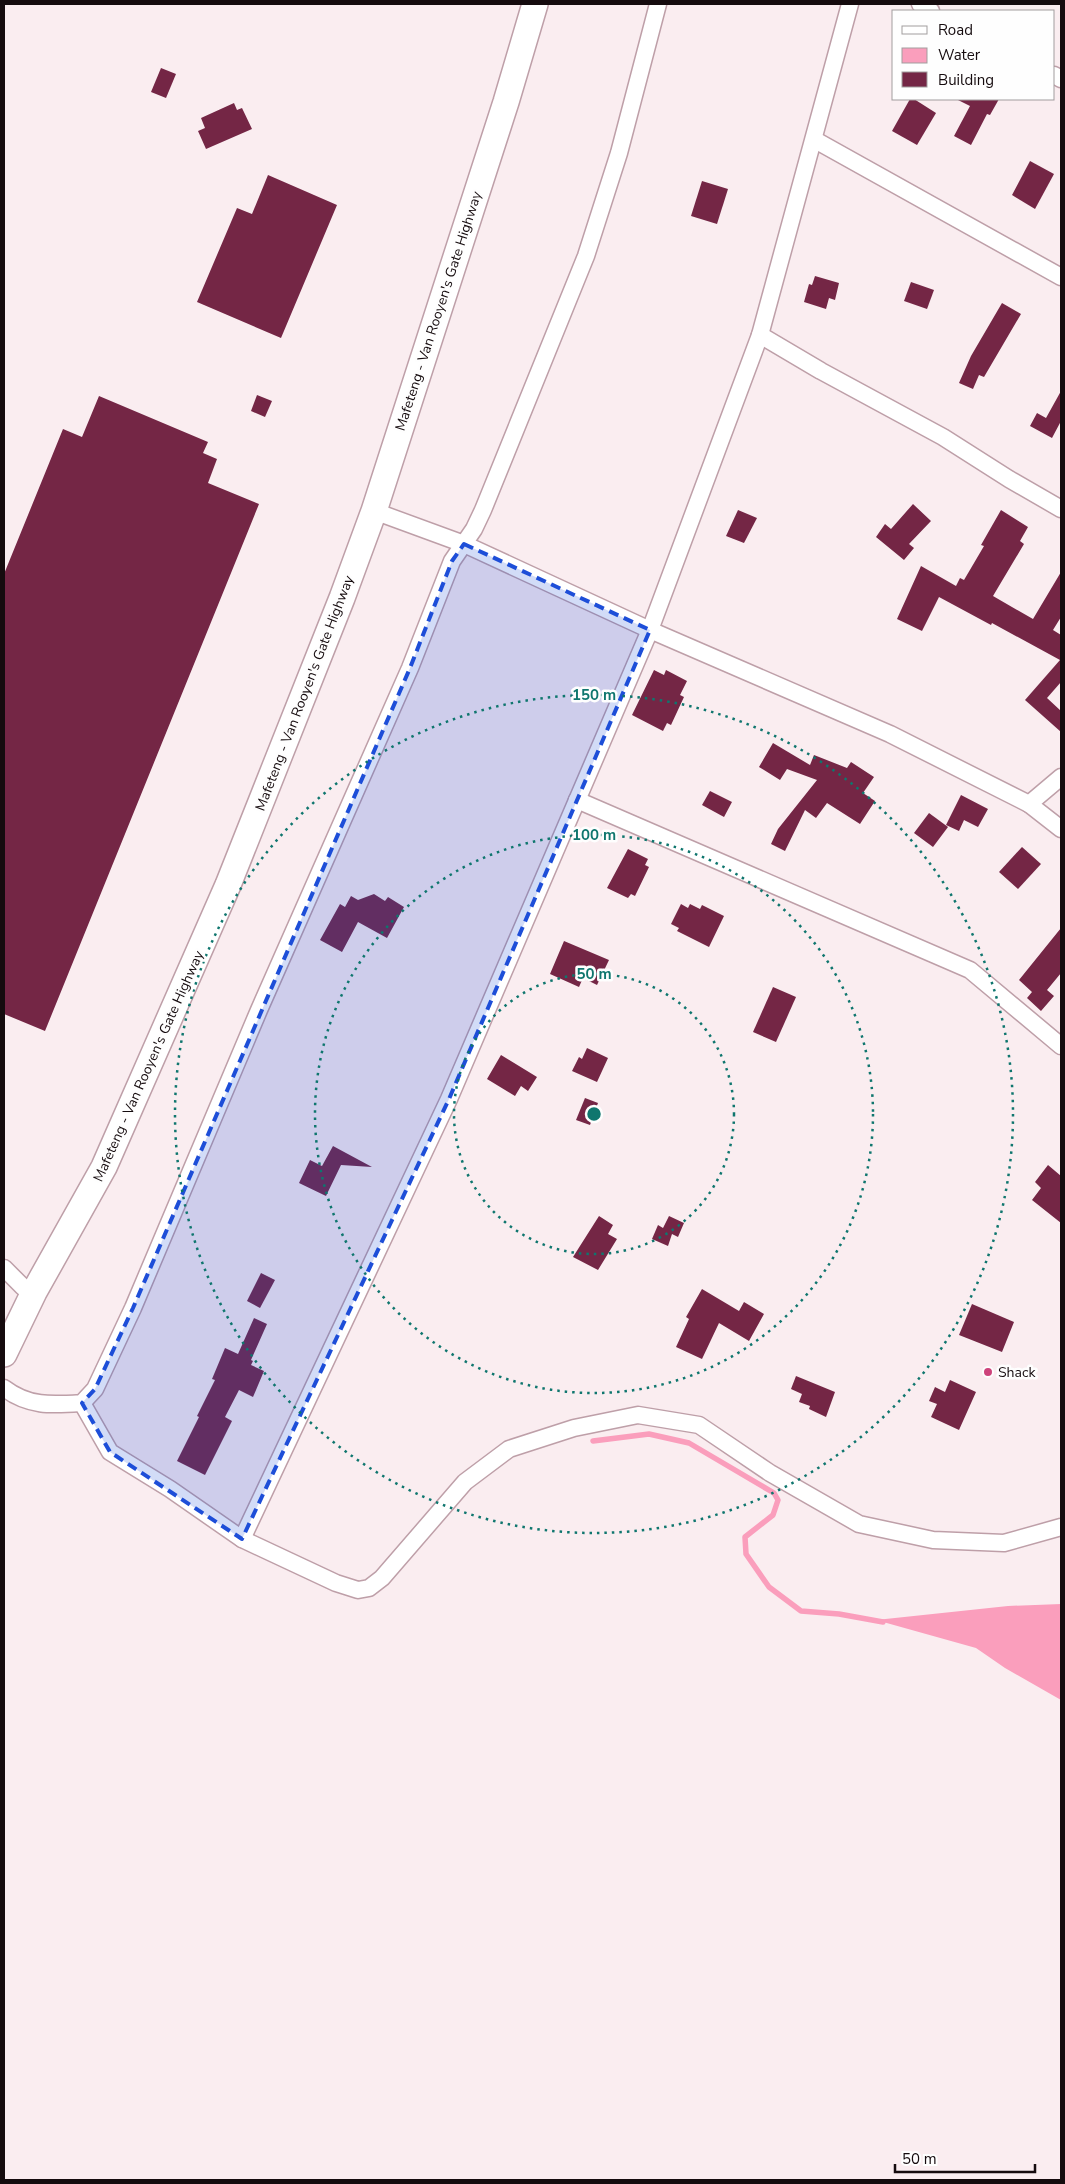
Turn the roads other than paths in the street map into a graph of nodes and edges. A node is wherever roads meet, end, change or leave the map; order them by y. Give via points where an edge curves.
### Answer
1 (535, 4) edge
2 (658, 4) edge
3 (850, 4) edge
4 (815, 140) junction
5 (1061, 277) edge
6 (760, 335) junction
7 (1061, 509) edge
8 (374, 511) junction
9 (464, 544) junction
10 (650, 630) junction
11 (1061, 776) edge
12 (577, 800) junction
13 (1029, 804) junction
14 (1061, 829) edge
15 (1061, 1046) edge
16 (4, 1268) edge
17 (34, 1292) junction
18 (4, 1354) edge
19 (4, 1388) edge
20 (82, 1403) junction
21 (1061, 1526) edge
22 (242, 1539) junction

1 - 8 main road, Mafeteng - Van Rooyen's Gate Highway
2 - 9 street via 619,153 586,256 483,510
3 - 4 street
4 - 5 street
4 - 6 street
6 - 7 street via 943,436
6 - 10 street
8 - 9 street
8 - 17 main road, Mafeteng - Van Rooyen's Gate Highway via 228,885 104,1168
9 - 10 street
9 - 20 street via 452,561 410,668 259,1010 133,1308 95,1389
10 - 12 street
10 - 13 street via 890,734
11 - 13 street
12 - 15 street via 970,970
12 - 22 street via 450,1099
13 - 14 street
16 - 17 street via 23,1287
17 - 18 main road, Mafeteng - Van Rooyen's Gate Highway
19 - 20 street via 16,1397 47,1406
20 - 22 street via 110,1452
21 - 22 street via 1004,1543 933,1540 859,1524 770,1473 699,1425 638,1416 574,1428 509,1449 465,1482 382,1578 369,1588 358,1590 336,1583

